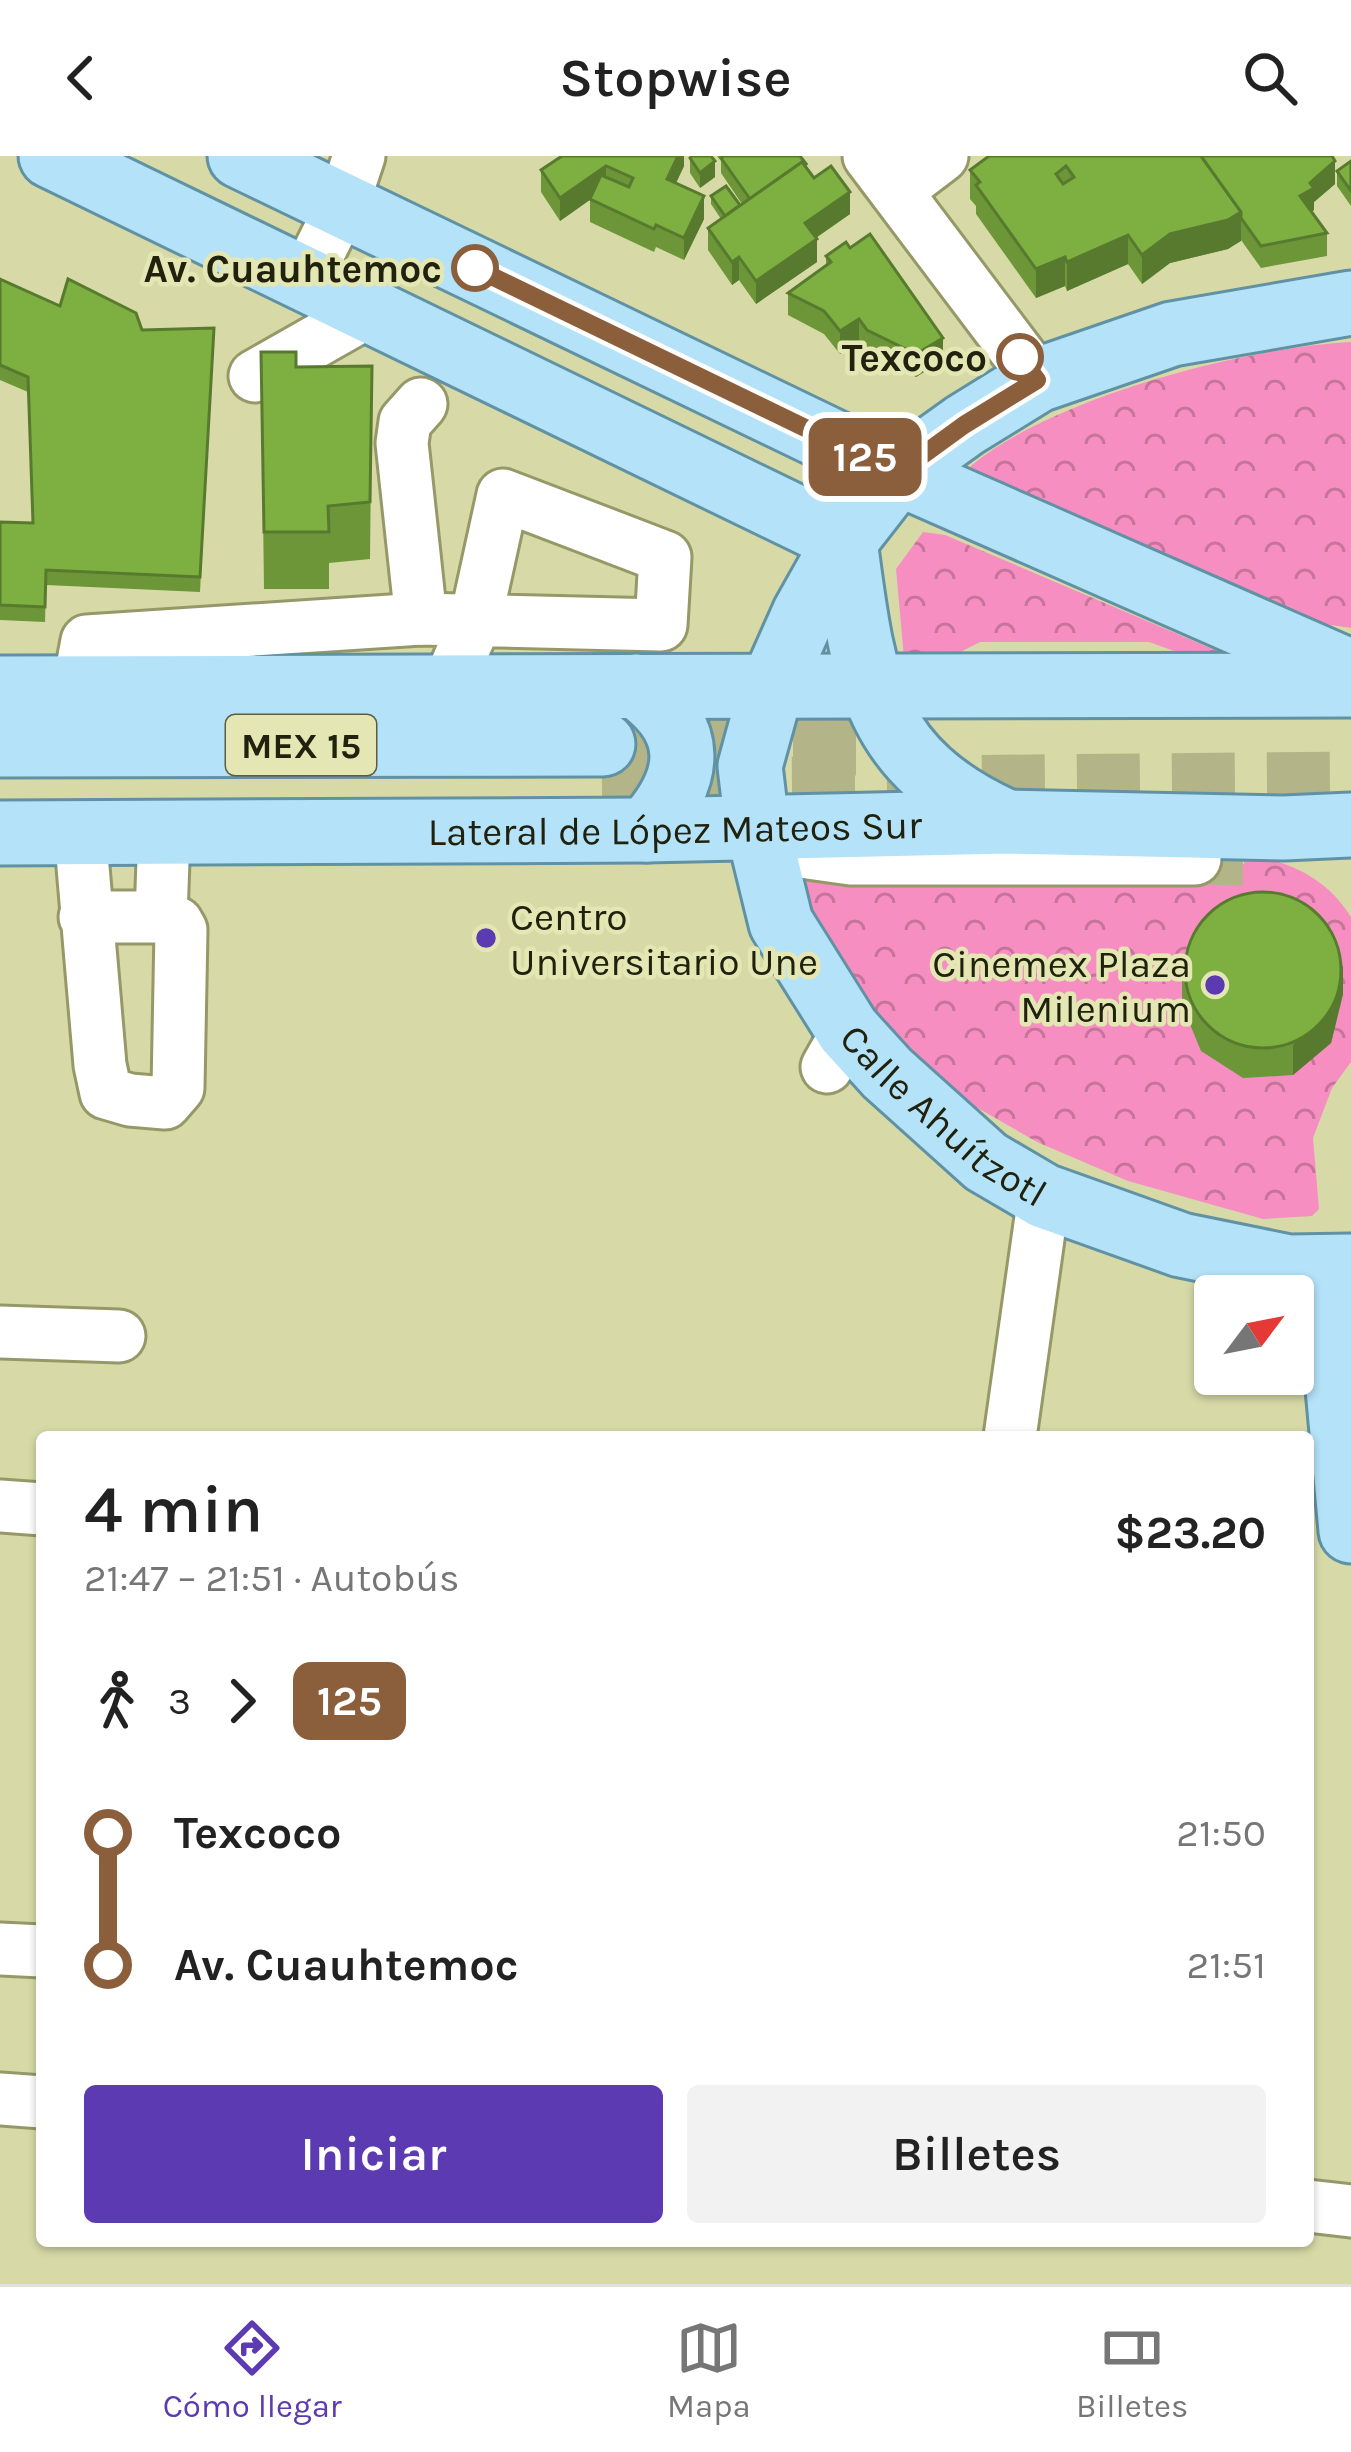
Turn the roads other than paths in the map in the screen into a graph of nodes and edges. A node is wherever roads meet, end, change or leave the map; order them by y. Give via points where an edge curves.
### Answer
1 (240, 156) edge
2 (942, 156) edge
3 (74, 161) edge
4 (883, 173) edge
5 (351, 180) edge
6 (306, 278) junction
7 (1351, 303) edge
8 (373, 309) junction
9 (255, 376) dead end
10 (1037, 380) junction
11 (421, 404) dead end
12 (898, 473) junction
13 (845, 541) junction
14 (422, 619) junction
15 (1351, 672) edge
16 (1351, 685) edge
17 (636, 686) junction
18 (772, 686) junction
19 (869, 686) junction
20 (447, 687) junction
21 (0, 688) edge
22 (78, 688) junction
23 (0, 745) edge
24 (617, 788) junction
25 (0, 791) edge
26 (1007, 822) junction
27 (1351, 825) edge
28 (758, 826) junction
29 (80, 832) junction
30 (164, 832) junction
31 (0, 833) edge
32 (1195, 859) tunnel mouth
33 (85, 917) junction
34 (161, 917) junction
35 (1044, 1196) junction
36 (1340, 1291) edge
37 (0, 1332) edge
38 (119, 1336) dead end
39 (1011, 1431) edge
40 (0, 1506) edge
41 (36, 1509) edge
42 (1351, 1532) edge
43 (0, 1948) edge
44 (36, 1951) edge
45 (0, 2099) edge
46 (36, 2102) edge
47 (1314, 2207) edge
48 (1351, 2211) edge

1 - 5 main road
2 - 4 street
3 - 6 main road
4 - 10 street
5 - 6 street
5 - 12 main road
6 - 8 main road
7 - 10 main road, Calle Ahuítzotl via 1172,334
8 - 9 street
8 - 13 main road
10 - 12 main road, Calle Ahuítzotl
11 - 14 street via 405,422 402,443
12 - 13 main road, Calle Ahuítzotl
12 - 15 main road
13 - 18 main road, Calle Ahuítzotl
13 - 19 main road
14 - 20 street via 475,623
14 - 22 street via 87,641
16 - 19 main road
17 - 18 main road
17 - 20 main road
17 - 24 main road via 671,720 682,777 668,806
18 - 19 main road
18 - 28 main road, Calle Ahuítzotl via 750,766
19 - 26 main road via 920,766
20 - 22 main road
21 - 22 main road
23 - 24 main road, MEX 15
24 - 25 main road, MEX 15
24 - 28 main road, Lateral de López Mateos Sur
24 - 30 main road, Lateral de López Mateos Sur
26 - 27 main road, Lateral de López Mateos Sur
26 - 28 main road, Lateral de López Mateos Sur
28 - 32 street via 794,851 851,859
28 - 35 main road, Calle Ahuítzotl via 781,923 856,1068
29 - 30 main road, Lateral de López Mateos Sur
29 - 31 main road, Lateral de López Mateos Sur
29 - 33 street
30 - 34 street
33 - 34 street
33 - 34 street via 106,1093 165,1103 178,1088 183,938 177,922
35 - 36 main road, Calle Ahuítzotl via 1181,1245 1289,1267
35 - 39 street
36 - 42 main road
37 - 38 street
40 - 41 street
43 - 44 street
45 - 46 street
47 - 48 street

